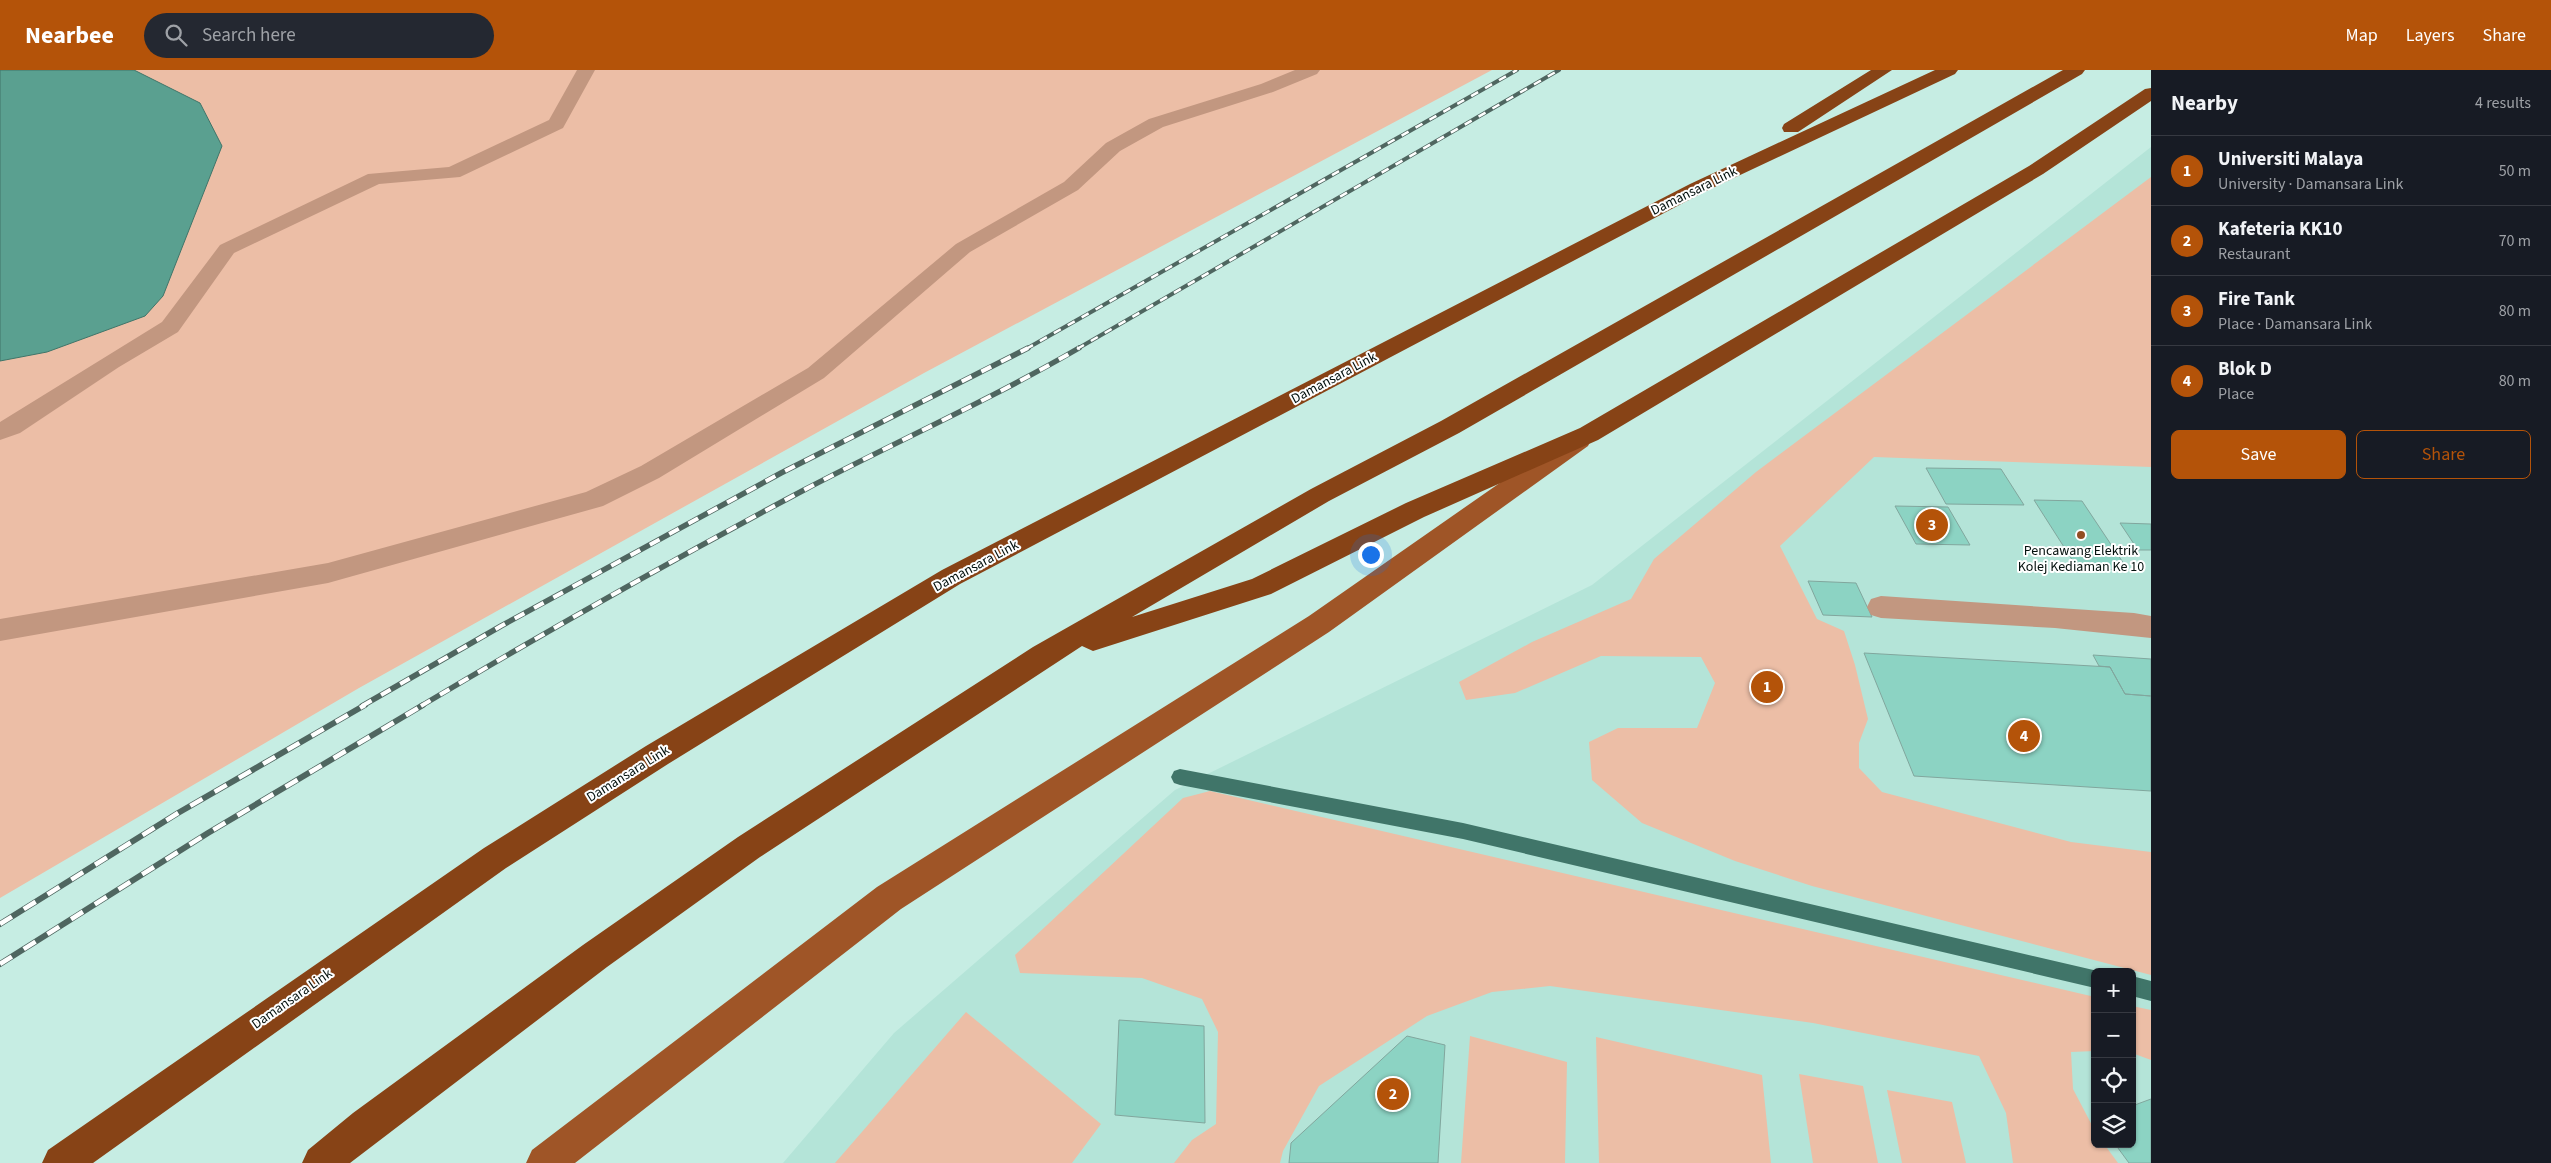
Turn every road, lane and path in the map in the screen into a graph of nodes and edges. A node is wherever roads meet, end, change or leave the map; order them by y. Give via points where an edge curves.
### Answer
1 (586, 70) edge
2 (1311, 70) edge
3 (1882, 70) edge
4 (1950, 70) edge
5 (2076, 70) edge
6 (2151, 93) edge
7 (1697, 188) junction
8 (0, 432) edge
9 (1589, 434) junction
10 (1881, 606) dead end
11 (2151, 627) edge
12 (0, 630) edge
13 (1043, 655) junction
14 (61, 1163) edge
15 (321, 1163) edge
16 (545, 1163) edge

1 - 8 lane via 556,124 453,173 375,178 227,249 170,327
2 - 12 lane via 1267,88 1156,124 1113,147 1071,186 963,248 816,373 650,472 594,499 328,573
3 - 7 highway
4 - 7 highway, Damansara Link
5 - 13 highway via 1450,427 1320,495
6 - 9 highway via 2036,170
7 - 14 highway, Damansara Link via 951,577 657,755 495,858
9 - 13 highway via 1415,510 1261,586
9 - 16 main road via 1319,624 889,898
10 - 11 lane via 2055,617
13 - 15 highway via 749,847 595,956

